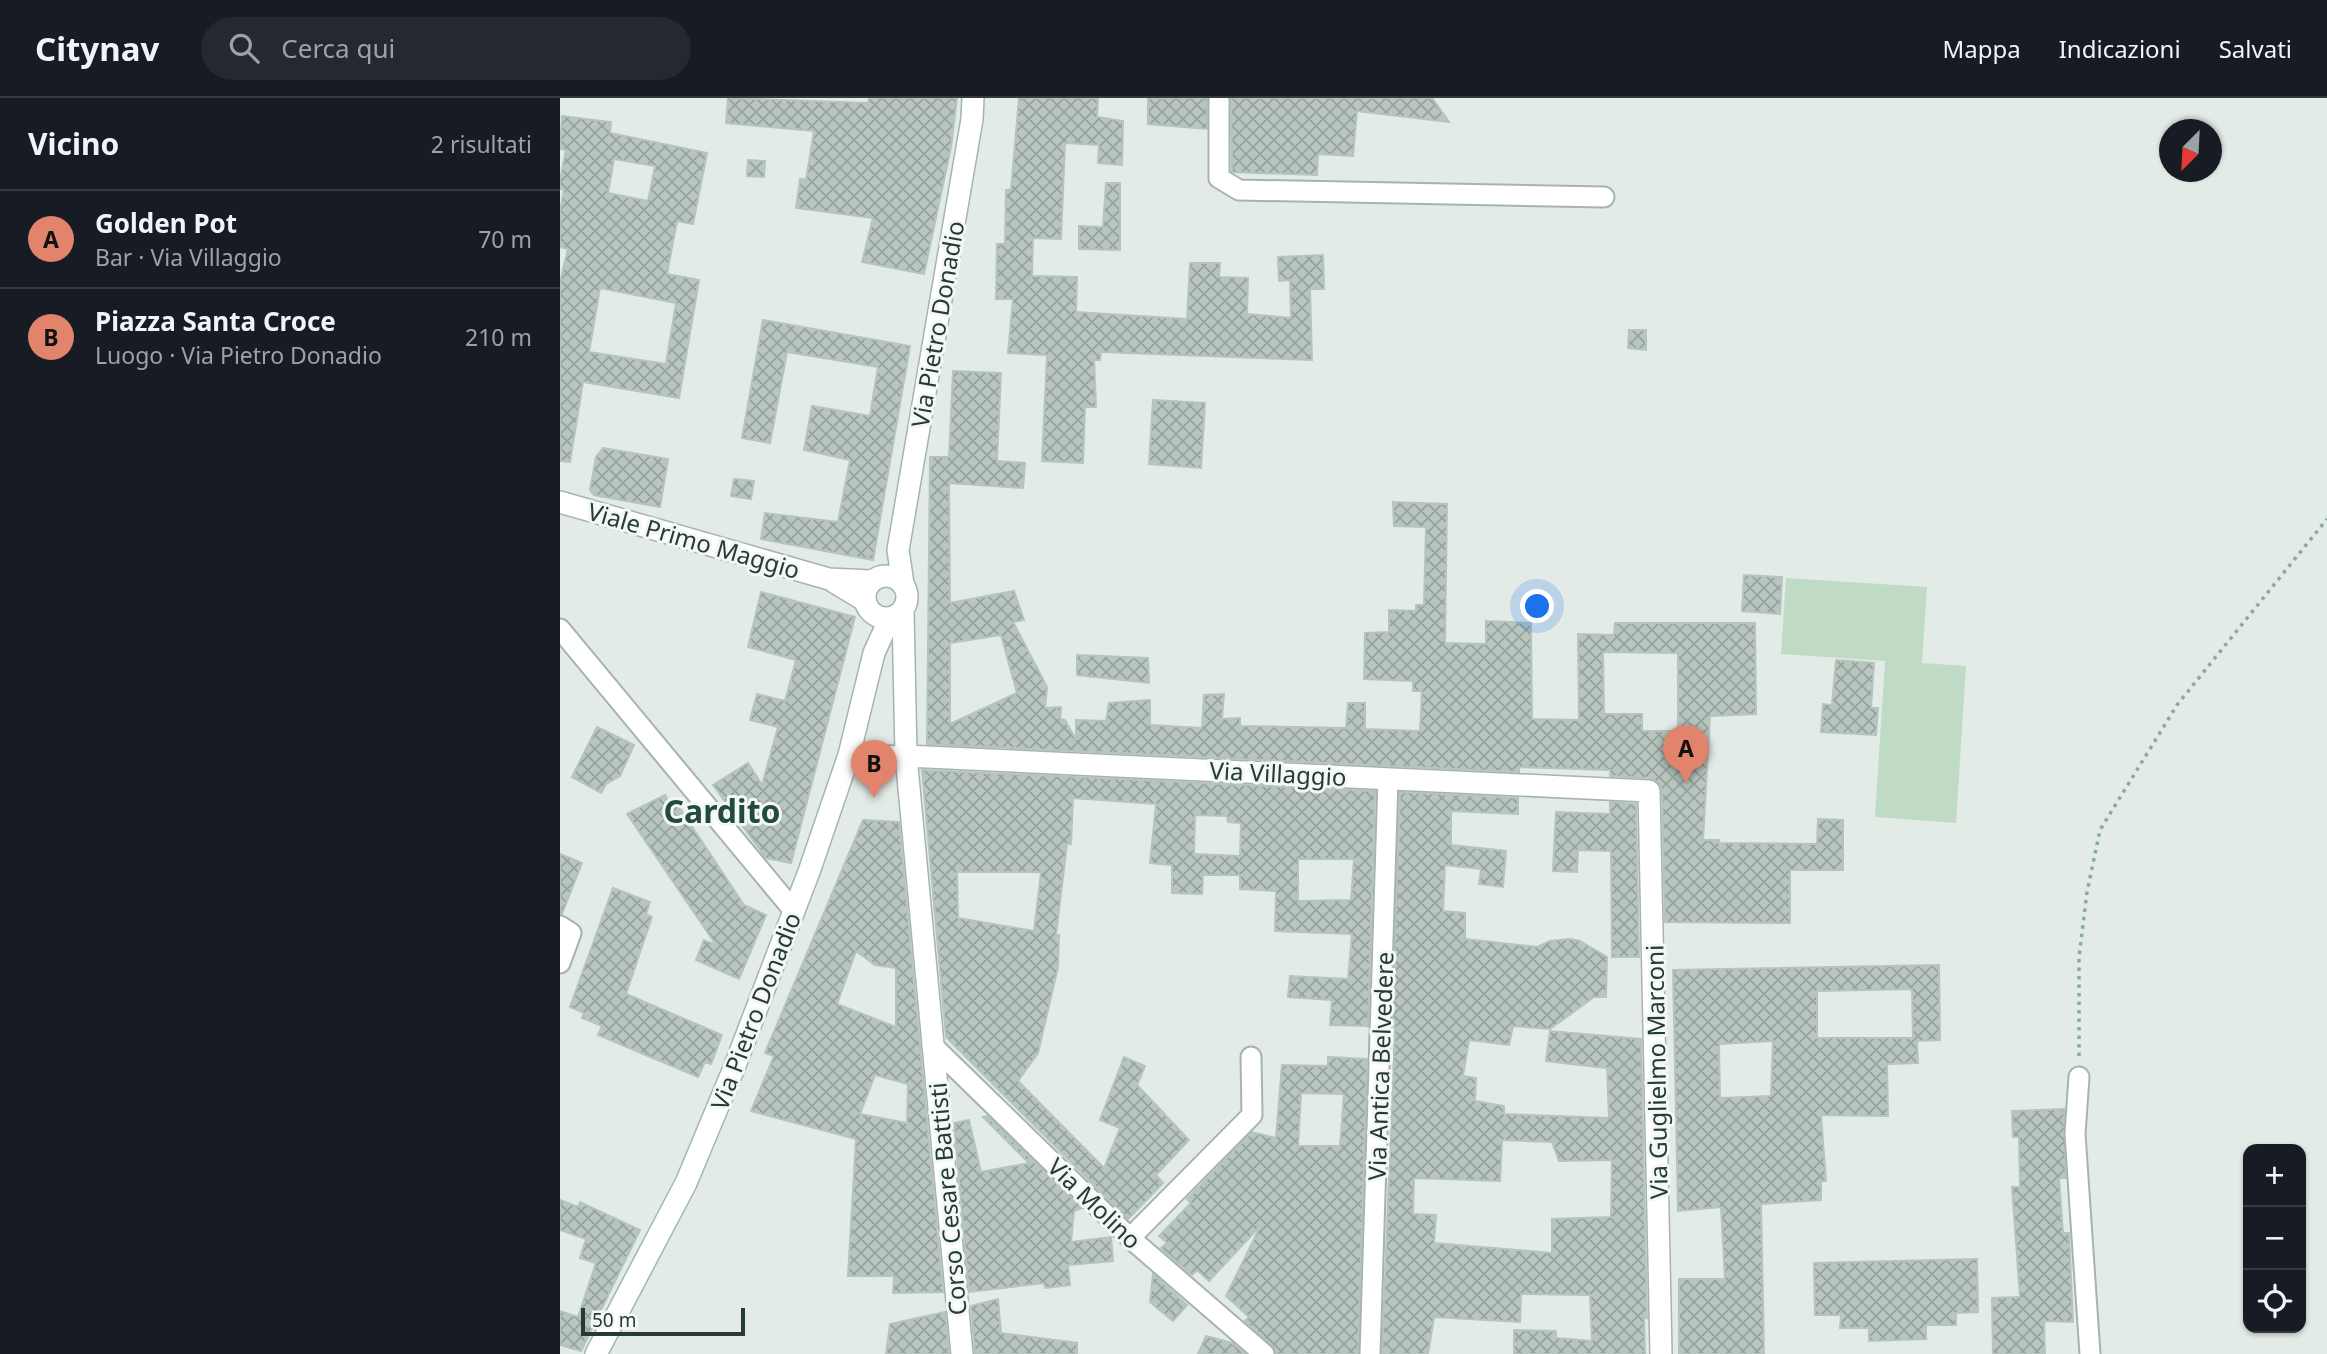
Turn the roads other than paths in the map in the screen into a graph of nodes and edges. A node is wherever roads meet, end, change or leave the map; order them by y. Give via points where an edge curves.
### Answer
1 (973, 98) edge
2 (1220, 98) edge
3 (1604, 197) dead end
4 (560, 502) edge
5 (898, 550) junction
6 (879, 600) junction
7 (560, 629) edge
8 (849, 755) junction
9 (906, 756) junction
10 (1388, 779) junction
11 (1649, 791) joint
12 (794, 911) junction
13 (565, 929) edge
14 (560, 963) edge
15 (932, 1045) junction
16 (1251, 1058) dead end
17 (2079, 1077) road end
18 (1130, 1238) junction
19 (596, 1354) edge
20 (962, 1354) edge
21 (1264, 1354) edge
22 (1370, 1354) edge
23 (1661, 1354) edge
24 (2090, 1354) edge

1 - 5 street, Via Pietro Donadio
2 - 3 street via 1219,178 1239,190
4 - 6 street, Viale Primo Maggio via 829,579
5 - 6 street, Via Pietro Donadio
5 - 6 street, Via Pietro Donadio via 907,597
6 - 8 street, Via Pietro Donadio via 874,653
6 - 9 street, Via Pietro Donadio
7 - 12 street
8 - 9 street
8 - 12 street, Via Pietro Donadio
9 - 10 street, Via Villaggio
9 - 15 street, Corso Cesare Battisti
10 - 11 street, Via Villaggio
10 - 22 street, Via Antica Belvedere
11 - 23 street, Via Guglielmo Marconi
12 - 19 street, Via Pietro Donadio via 686,1183
13 - 14 street
15 - 18 street, Via Molino
15 - 20 street, Corso Cesare Battisti
16 - 18 street via 1252,1115
17 - 24 street via 2075,1134
18 - 21 street, Via Molino

